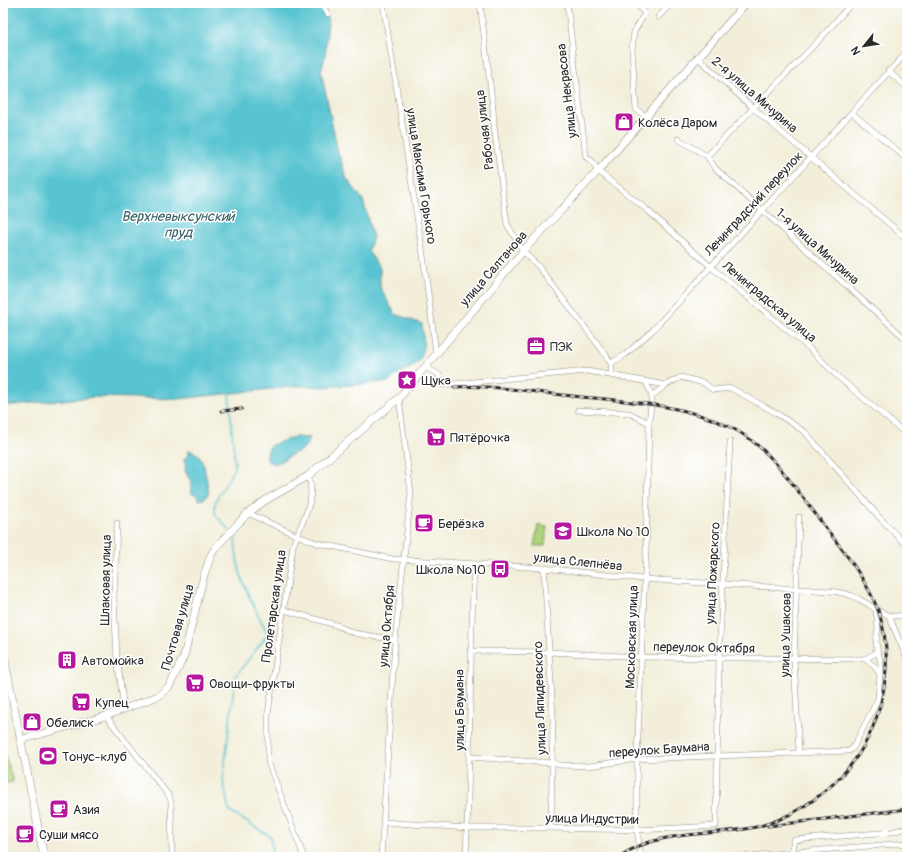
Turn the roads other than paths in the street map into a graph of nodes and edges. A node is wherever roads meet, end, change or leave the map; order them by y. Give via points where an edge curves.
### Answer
1 (321, 3) edge
2 (382, 3) edge
3 (480, 3) edge
4 (567, 3) edge
5 (635, 3) edge
6 (672, 3) edge
7 (746, 3) edge
8 (852, 3) edge
9 (328, 14) dead end
10 (658, 17) dead end
11 (907, 52) edge
12 (698, 58) junction
13 (888, 71) junction
14 (907, 87) edge
15 (753, 108) junction
16 (852, 112) junction
17 (645, 116) junction
18 (678, 139) dead end
19 (707, 156) junction
20 (810, 157) junction
21 (907, 159) edge
22 (598, 171) junction
23 (761, 210) junction
24 (907, 239) edge
25 (523, 251) junction
26 (710, 266) junction
27 (907, 340) edge
28 (436, 353) junction
29 (611, 363) junction
30 (426, 367) junction
31 (612, 375) junction
32 (646, 382) junction
33 (666, 385) junction
34 (652, 396) junction
35 (399, 398) junction
36 (578, 410) dead end
37 (649, 423) junction
38 (907, 435) edge
39 (730, 442) dead end
40 (308, 476) junction
41 (248, 513) junction
42 (799, 517) dead end
43 (117, 523) dead end
44 (237, 524) joint
45 (296, 536) junction
46 (907, 546) edge
47 (403, 560) junction
48 (474, 564) junction
49 (544, 568) junction
50 (644, 579) junction
51 (722, 584) junction
52 (797, 588) junction
53 (876, 609) junction
54 (284, 610) junction
55 (907, 614) edge
56 (889, 616) junction
57 (395, 640) junction
58 (877, 650) junction
59 (470, 651) junction
60 (3, 652) edge
61 (549, 652) junction
62 (641, 657) junction
63 (719, 658) junction
64 (794, 659) junction
65 (865, 659) junction
66 (907, 659) edge
67 (880, 674) junction
68 (124, 709) junction
69 (106, 716) junction
70 (20, 740) junction
71 (799, 753) junction
72 (718, 756) junction
73 (470, 757) junction
74 (637, 759) junction
75 (553, 763) junction
76 (383, 822) junction
77 (716, 826) joint
78 (467, 828) junction
79 (551, 828) junction
80 (907, 828) edge
81 (637, 830) junction
82 (907, 844) edge
83 (791, 853) junction
84 (44, 857) edge
85 (172, 857) edge
86 (304, 857) edge
87 (381, 857) edge
88 (466, 857) edge
89 (641, 857) edge
90 (736, 857) edge

1 - 9 street
2 - 28 street, улица Максима Горького via 423,255
3 - 25 street, Рабочая улица via 507,224
4 - 22 street, улица Некрасова via 586,156
5 - 17 street via 645,13 634,32 632,50 636,109
6 - 10 street
7 - 12 main road, улица Салтанова
8 - 15 street
11 - 13 street, Ленинградский переулок
12 - 15 street, 2-я улица Мичурина
12 - 17 main road, улица Салтанова
13 - 14 street
13 - 16 street, Ленинградский переулок
15 - 19 street
15 - 20 street, 2-я улица Мичурина
16 - 20 street, Ленинградский переулок
16 - 21 street
17 - 22 main road, улица Салтанова
18 - 19 street, 1-я улица Мичурина
19 - 23 street, 1-я улица Мичурина via 715,168
20 - 23 street, Ленинградский переулок
20 - 24 street, 2-я улица Мичурина
22 - 25 main road, улица Салтанова
22 - 26 street, Ленинградская улица via 646,209
23 - 26 street, Ленинградский переулок
23 - 27 street, 1-я улица Мичурина
25 - 28 main road, улица Салтанова
25 - 29 street, Рабочая улица via 538,266
26 - 29 street, Ленинградский переулок via 653,330 625,355
26 - 38 street, Ленинградская улица via 810,348 837,376
28 - 30 main road, улица Салтанова
29 - 31 street
30 - 31 street via 438,375 442,385 587,372
30 - 35 main road, улица Салтанова
31 - 32 street
32 - 33 street
32 - 34 street
33 - 34 street
33 - 46 street via 681,377 704,383 714,390 731,388 805,432
34 - 37 street, Московская улица
35 - 40 main road, улица Салтанова
35 - 47 street, улица Октября via 412,494
36 - 37 street via 629,413
37 - 50 street, Московская улица
39 - 51 street, улица Пожарского
40 - 41 main road, улица Салтанова
40 - 45 street, Пролетарская улица via 312,486 311,492 302,528
41 - 44 main road, улица Салтанова
41 - 45 street, улица Слепнёва
42 - 52 street, улица Ушакова
43 - 68 street, Шлаковая улица via 114,598 117,658
44 - 68 main road, Почтовая улица via 209,560 184,656 173,682 158,696
45 - 47 street, улица Слепнёва via 340,548
45 - 54 street, Пролетарская улица via 290,558
47 - 48 street, улица Слепнёва
47 - 57 street, улица Октября
48 - 49 street, улица Слепнёва
48 - 59 street, улица Баумана
49 - 50 street, улица Слепнёва
49 - 61 street, улица Ляпидевского
50 - 51 street, улица Слепнёва
50 - 62 street, Московская улица
51 - 52 street, улица Слепнёва
51 - 63 street, улица Пожарского
52 - 53 street, улица Слепнёва via 842,593 860,599
52 - 64 street, улица Ушакова
53 - 56 street, улица Слепнёва
53 - 58 street
54 - 57 street via 354,633
54 - 86 street, Пролетарская улица via 268,714 268,762
55 - 56 street via 896,618
56 - 66 street
57 - 76 street, улица Октября
58 - 65 street
58 - 67 street via 881,663
59 - 61 street, переулок Октября
59 - 73 street, улица Баумана
60 - 70 main road
61 - 62 street, переулок Октября
61 - 75 street, улица Ляпидевского
62 - 63 street, переулок Октября
62 - 74 street, Московская улица
63 - 64 street, переулок Октября
63 - 72 street, улица Пожарского
64 - 65 street, переулок Октября
64 - 71 street, улица Ушакова
65 - 67 street
67 - 71 street, переулок Баумана via 878,699 853,748 849,751
68 - 69 main road, Почтовая улица
69 - 70 main road, Почтовая улица
69 - 85 street via 169,796
70 - 84 main road
71 - 72 street, переулок Баумана
72 - 74 street, переулок Баумана
72 - 77 street, улица Пожарского
73 - 75 street, переулок Баумана
73 - 78 street, улица Баумана
74 - 75 street, переулок Баумана via 589,766
74 - 81 street, Московская улица
75 - 79 street, улица Ляпидевского
76 - 78 street, улица Индустрии
76 - 87 street, улица Октября
77 - 81 street, улица Индустрии
78 - 79 street, улица Индустрии
78 - 88 street, улица Баумана
79 - 81 street, улица Индустрии
80 - 83 street via 891,832 794,840
81 - 89 street, Московская улица
82 - 83 street
83 - 90 street

